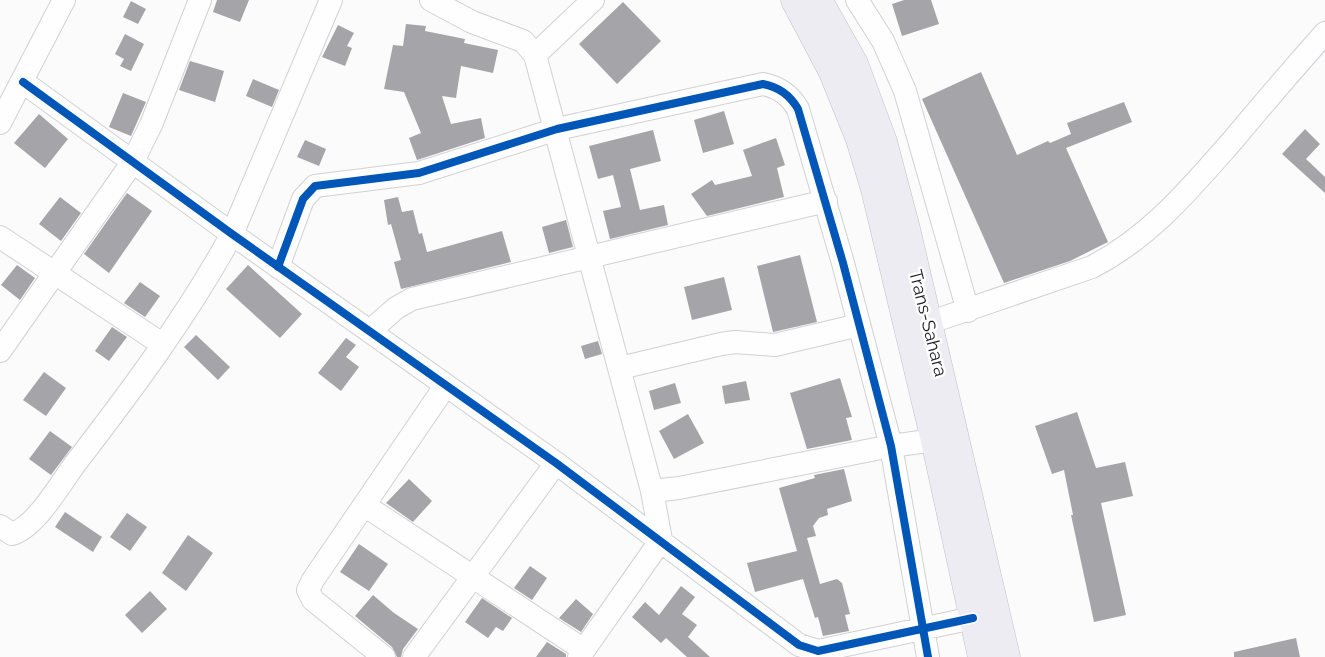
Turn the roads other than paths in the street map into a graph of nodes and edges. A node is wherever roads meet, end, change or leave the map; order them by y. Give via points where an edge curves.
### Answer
1 (64, 0) edge
2 (200, 0) edge
3 (331, 0) edge
4 (431, 0) edge
5 (593, 0) edge
6 (795, 0) edge
7 (818, 0) edge
8 (857, 0) edge
9 (1325, 33) edge
10 (535, 55) junction
11 (23, 82) junction
12 (3, 113) edge
13 (557, 129) junction
14 (132, 163) junction
15 (826, 201) junction
16 (232, 234) junction
17 (0, 237) edge
18 (591, 258) junction
19 (278, 267) junction
20 (55, 272) junction
21 (968, 310) junction
22 (928, 324) junction
23 (859, 325) junction
24 (370, 331) junction
25 (162, 344) junction
26 (0, 351) edge
27 (620, 368) junction
28 (446, 385) junction
29 (935, 440) junction
30 (891, 446) junction
31 (556, 463) junction
32 (652, 491) junction
33 (364, 505) junction
34 (0, 526) edge
35 (661, 540) junction
36 (473, 577) junction
37 (974, 618) junction
38 (923, 628) junction
39 (582, 654) edge
40 (384, 657) edge
41 (414, 657) edge
42 (928, 657) edge
43 (982, 657) edge
44 (1006, 657) edge

1 - 11 street
2 - 14 street via 151,124
3 - 16 street
4 - 10 street via 458,16 523,41
5 - 10 street
6 - 29 highway, Trans-Sahara via 833,72 868,163
7 - 22 highway, Trans-Sahara via 854,64 872,111 906,229
8 - 21 street via 883,41 905,91
9 - 21 street via 1174,207 1141,236 1092,267
10 - 13 street
11 - 12 street
11 - 14 street
13 - 15 street via 763,84 774,86 798,109
13 - 18 street
13 - 19 street via 419,173 315,186 303,199
14 - 16 street
14 - 20 street
15 - 18 street
15 - 23 street
16 - 19 street
16 - 25 street
17 - 20 street
18 - 24 street via 412,299 396,308
18 - 27 street
19 - 24 street
20 - 25 street
20 - 26 street
21 - 22 street
22 - 44 highway, Trans-Sahara
23 - 27 street via 783,344 721,344
23 - 30 street
24 - 28 street
25 - 34 street via 38,514 12,534
27 - 32 street
28 - 31 street
28 - 33 street
29 - 30 street
29 - 37 highway, Trans-Sahara
30 - 32 street
30 - 38 street
31 - 35 street
31 - 36 street
32 - 35 street
33 - 36 street
33 - 40 street via 313,580 309,594
35 - 38 street via 811,651
35 - 39 street
36 - 39 street
36 - 41 street
37 - 38 street
37 - 43 highway, Trans-Sahara
38 - 42 street

